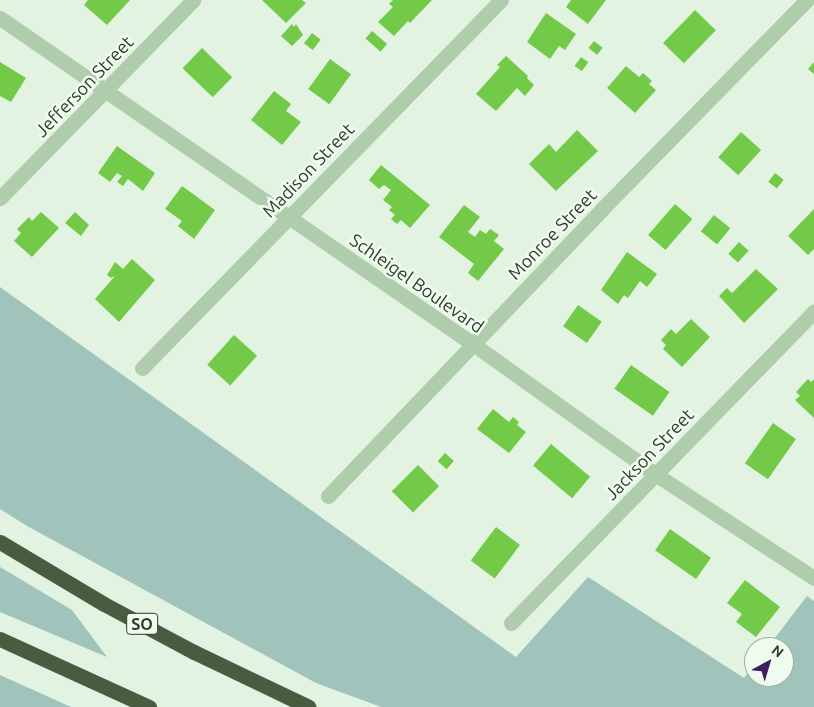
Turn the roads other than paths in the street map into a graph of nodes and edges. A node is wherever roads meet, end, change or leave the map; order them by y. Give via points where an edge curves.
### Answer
1 (193, 0) edge
2 (501, 0) edge
3 (807, 0) edge
4 (0, 18) edge
5 (105, 92) junction
6 (0, 198) edge
7 (288, 217) junction
8 (814, 311) edge
9 (473, 344) junction
10 (142, 368) dead end
11 (655, 474) junction
12 (328, 496) dead end
13 (0, 542) edge
14 (814, 578) edge
15 (511, 623) dead end
16 (0, 640) edge
17 (149, 707) edge
18 (309, 707) edge

1 - 5 street, Jefferson Street
2 - 7 street, Madison Street
3 - 9 street, Monroe Street
4 - 5 street, Schleigel Boulevard
5 - 6 street, Jefferson Street
5 - 7 street, Schleigel Boulevard
7 - 9 street, Schleigel Boulevard
7 - 10 street, Madison Street
8 - 11 street, Jackson Street
9 - 11 street, Schleigel Boulevard
9 - 12 street, Monroe Street
11 - 14 street, Schleigel Boulevard
11 - 15 street, Jackson Street
13 - 18 highway, SO via 194,652
16 - 17 highway

